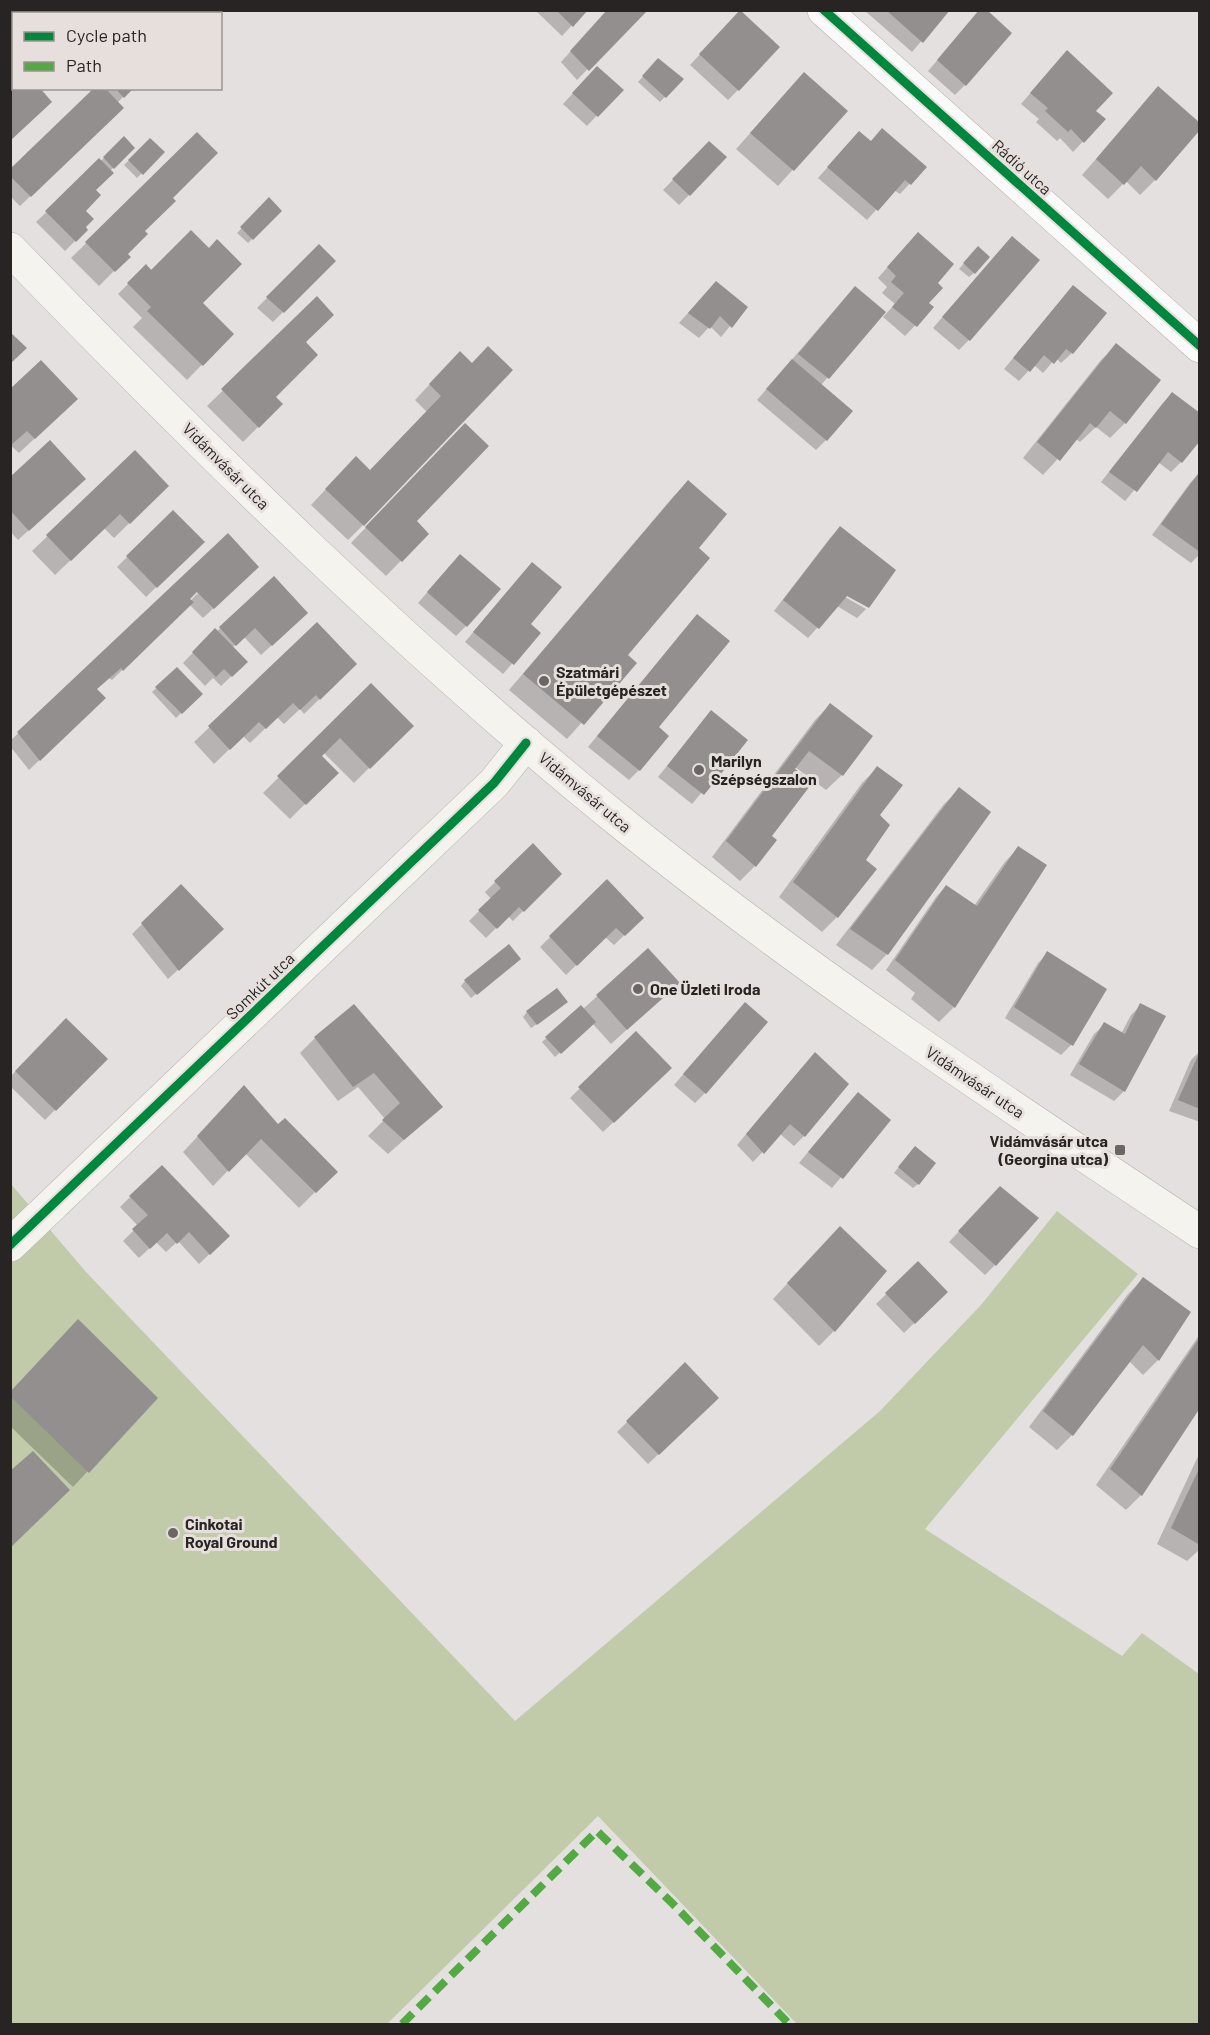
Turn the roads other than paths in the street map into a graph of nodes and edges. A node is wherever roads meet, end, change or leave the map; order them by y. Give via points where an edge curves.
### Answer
1 (824, 10) edge
2 (10, 249) edge
3 (1200, 346) edge
4 (526, 743) junction
5 (1200, 1232) edge
6 (10, 1245) edge

1 - 3 street, Rádió utca
2 - 4 main road, Vidámvásár utca via 327,566
4 - 5 main road, Vidámvásár utca via 735,912 1002,1101
4 - 6 main road, Somkút utca via 494,783

